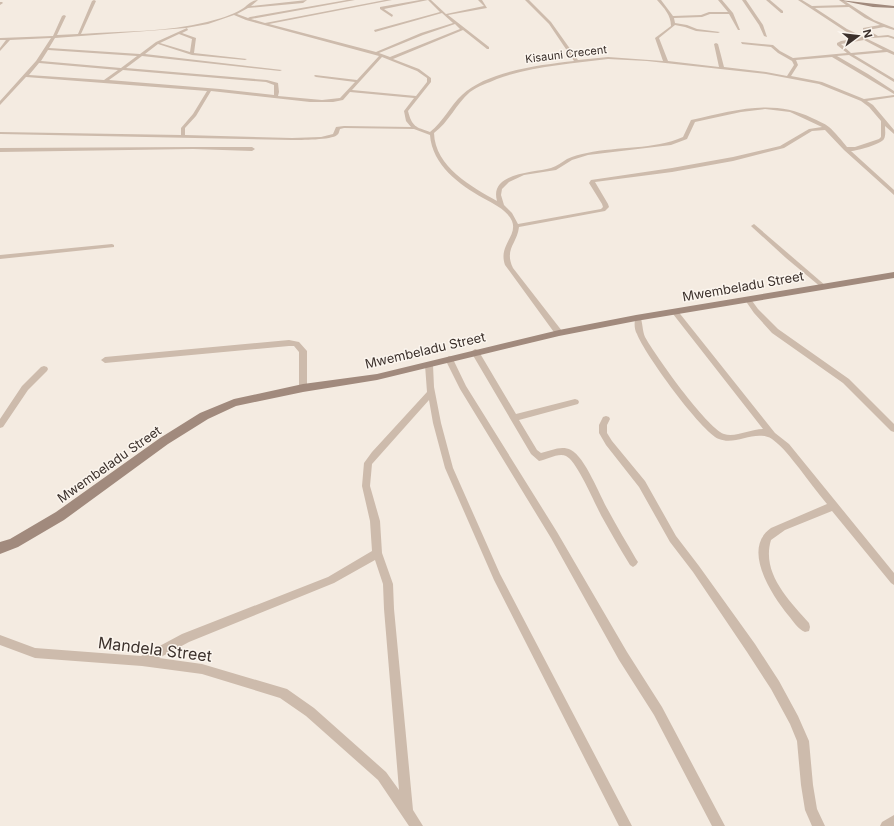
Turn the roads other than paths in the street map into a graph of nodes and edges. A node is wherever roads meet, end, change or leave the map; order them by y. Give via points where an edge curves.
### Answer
1 (256, 0) edge
2 (305, 0) edge
3 (353, 0) edge
4 (390, 0) edge
5 (426, 0) edge
6 (429, 0) edge
7 (480, 0) edge
8 (527, 0) edge
9 (659, 0) edge
10 (720, 0) edge
11 (744, 0) edge
12 (768, 0) edge
13 (800, 0) edge
14 (841, 0) edge
15 (94, 1) dead end
16 (849, 6) junction
17 (812, 7) junction
18 (248, 8) junction
19 (893, 8) edge
20 (782, 12) dead end
21 (731, 13) junction
22 (234, 14) junction
23 (444, 14) junction
24 (64, 16) dead end
25 (392, 16) dead end
26 (671, 17) junction
27 (247, 19) junction
28 (456, 23) junction
29 (265, 24) junction
30 (674, 24) junction
31 (190, 26) junction
32 (883, 26) junction
33 (739, 29) dead end
34 (894, 29) edge
35 (463, 30) junction
36 (375, 31) dead end
37 (718, 32) dead end
38 (3, 33) dead end
39 (178, 33) junction
40 (79, 35) junction
41 (766, 36) dead end
42 (876, 36) junction
43 (54, 37) junction
44 (0, 38) edge
45 (894, 38) edge
46 (9, 39) junction
47 (864, 39) junction
48 (742, 43) dead end
49 (157, 44) junction
50 (716, 44) dead end
51 (488, 48) dead end
52 (0, 50) edge
53 (47, 50) junction
54 (888, 51) junction
55 (376, 53) junction
56 (192, 54) junction
57 (849, 54) junction
58 (894, 54) edge
59 (143, 55) junction
60 (382, 55) junction
61 (832, 55) junction
62 (391, 58) junction
63 (245, 59) dead end
64 (792, 59) junction
65 (576, 61) junction
66 (38, 62) junction
67 (666, 62) junction
68 (126, 68) junction
69 (722, 69) junction
70 (280, 70) dead end
71 (26, 76) junction
72 (316, 76) dead end
73 (788, 78) junction
74 (106, 81) junction
75 (357, 81) junction
76 (894, 81) edge
77 (210, 90) junction
78 (348, 91) junction
79 (894, 95) edge
80 (276, 96) junction
81 (416, 97) junction
82 (863, 100) junction
83 (0, 104) edge
84 (883, 121) junction
85 (415, 128) junction
86 (826, 128) junction
87 (0, 133) edge
88 (894, 133) edge
89 (431, 134) junction
90 (183, 137) junction
91 (252, 149) dead end
92 (846, 149) junction
93 (0, 150) edge
94 (894, 193) edge
95 (501, 206) junction
96 (517, 226) junction
97 (754, 226) dead end
98 (112, 246) dead end
99 (0, 257) edge
100 (894, 275) edge
101 (824, 287) junction
102 (748, 300) junction
103 (675, 312) junction
104 (638, 318) junction
105 (559, 333) junction
106 (475, 352) junction
107 (449, 359) junction
108 (105, 360) dead end
109 (429, 365) junction
110 (44, 369) dead end
111 (303, 388) junction
112 (431, 393) junction
113 (575, 402) dead end
114 (514, 418) junction
115 (606, 419) dead end
116 (0, 425) edge
117 (894, 429) edge
118 (771, 434) junction
119 (833, 506) junction
120 (0, 548) edge
121 (378, 553) junction
122 (633, 562) dead end
123 (894, 580) edge
124 (805, 627) dead end
125 (0, 640) edge
126 (142, 661) junction
127 (407, 811) junction
128 (894, 821) edge
129 (417, 826) edge
130 (626, 826) edge
131 (719, 826) edge
132 (819, 826) edge
133 (886, 826) edge

1 - 18 street
2 - 18 street
3 - 27 street
4 - 29 street
5 - 25 street via 381,8
6 - 23 street
7 - 23 street via 486,7
8 - 65 street via 550,23
9 - 26 street
10 - 21 street
11 - 41 street
12 - 20 street
13 - 17 street
14 - 16 street
14 - 19 street
15 - 40 street
16 - 17 street
16 - 32 street
17 - 47 street
18 - 22 street
21 - 26 street
21 - 33 street
22 - 27 street
22 - 31 street
23 - 28 street
23 - 36 street
24 - 43 street
26 - 30 street
27 - 29 street
28 - 35 street
28 - 55 street
29 - 55 street
30 - 37 street
30 - 67 street via 657,38
31 - 39 street
31 - 40 street
32 - 34 street
32 - 42 street via 864,28
35 - 51 street
35 - 62 street
38 - 44 street
39 - 49 street
39 - 56 street via 194,38
40 - 43 street
42 - 45 street
42 - 47 street
43 - 46 street
43 - 53 street
44 - 46 street
46 - 52 street
47 - 54 street
47 - 57 street via 838,43
48 - 64 street via 772,46
49 - 56 street
49 - 59 street
50 - 69 street
53 - 59 street
53 - 66 street
54 - 57 street
54 - 58 street
55 - 60 street
56 - 63 street
57 - 61 street
57 - 76 street
59 - 68 street
59 - 70 street
60 - 62 street
60 - 75 street
61 - 64 street
61 - 79 street via 867,75
62 - 81 street via 429,78 429,82
64 - 73 street via 796,65
65 - 67 street, Kisauni Crecent via 608,58
65 - 89 street, Kisauni Crecent via 525,69 477,86 462,97 441,126
66 - 68 street
66 - 71 street
67 - 69 street, Kisauni Crecent
68 - 74 street
68 - 80 street via 267,81 276,84
69 - 73 street, Kisauni Crecent
71 - 74 street
71 - 83 street
72 - 75 street
73 - 82 street, Kisauni Crecent via 828,86
74 - 77 street
75 - 78 street
77 - 80 street
77 - 90 street via 192,120 183,128
78 - 80 street via 341,98 334,100
78 - 81 street
79 - 82 street
81 - 85 street via 407,108 406,115 410,125
82 - 84 street, Kisauni Crecent via 872,106
84 - 88 street, Kisauni Crecent
84 - 92 street via 881,140 855,149
85 - 89 street
85 - 90 street via 342,127 337,129 333,136 311,139
86 - 92 street
86 - 95 street via 791,111 765,108 698,120 692,123 685,138 671,144 588,154 570,159 554,169 516,177 500,189 498,195
86 - 96 street via 811,130 782,147 733,159 593,181 605,204 603,210
87 - 90 street
89 - 95 street via 440,159 450,171
91 - 93 street
92 - 94 street
95 - 96 street via 511,215
96 - 105 street via 507,250 508,264
97 - 101 street
98 - 99 street
100 - 101 street, Mwembeladu Street
101 - 102 street, Mwembeladu Street
102 - 103 street, Mwembeladu Street
102 - 117 street via 756,312 776,331 846,381
103 - 104 street, Mwembeladu Street
103 - 118 street
104 - 105 street, Mwembeladu Street
104 - 118 street via 640,334 648,351 715,434 726,438 755,432
105 - 106 street, Mwembeladu Street
106 - 107 street, Mwembeladu Street
106 - 114 street
107 - 109 street, Mwembeladu Street
107 - 131 street via 463,387 658,711
108 - 111 street via 289,342 296,344 303,351
109 - 111 street, Mwembeladu Street via 377,377
109 - 112 street
110 - 116 street via 25,388
111 - 120 street, Mwembeladu Street via 234,403 204,416 164,441 60,516 14,543
112 - 121 street via 368,463 366,486 375,521
112 - 130 street via 449,468 497,577
113 - 114 street
114 - 122 street via 539,457 568,452 574,458
115 - 132 street via 603,433 609,443 642,484 673,539 751,648 794,720 803,741 811,810
118 - 119 street via 795,456
119 - 123 street
119 - 124 street via 768,535 765,544 763,560 769,578
121 - 126 street via 331,580 186,638
121 - 127 street via 388,584
125 - 126 street, Mandela Street via 35,653
126 - 127 street, Mandela Street via 202,669 283,693 310,712 382,776
127 - 129 street, Mandela Street
128 - 133 street

